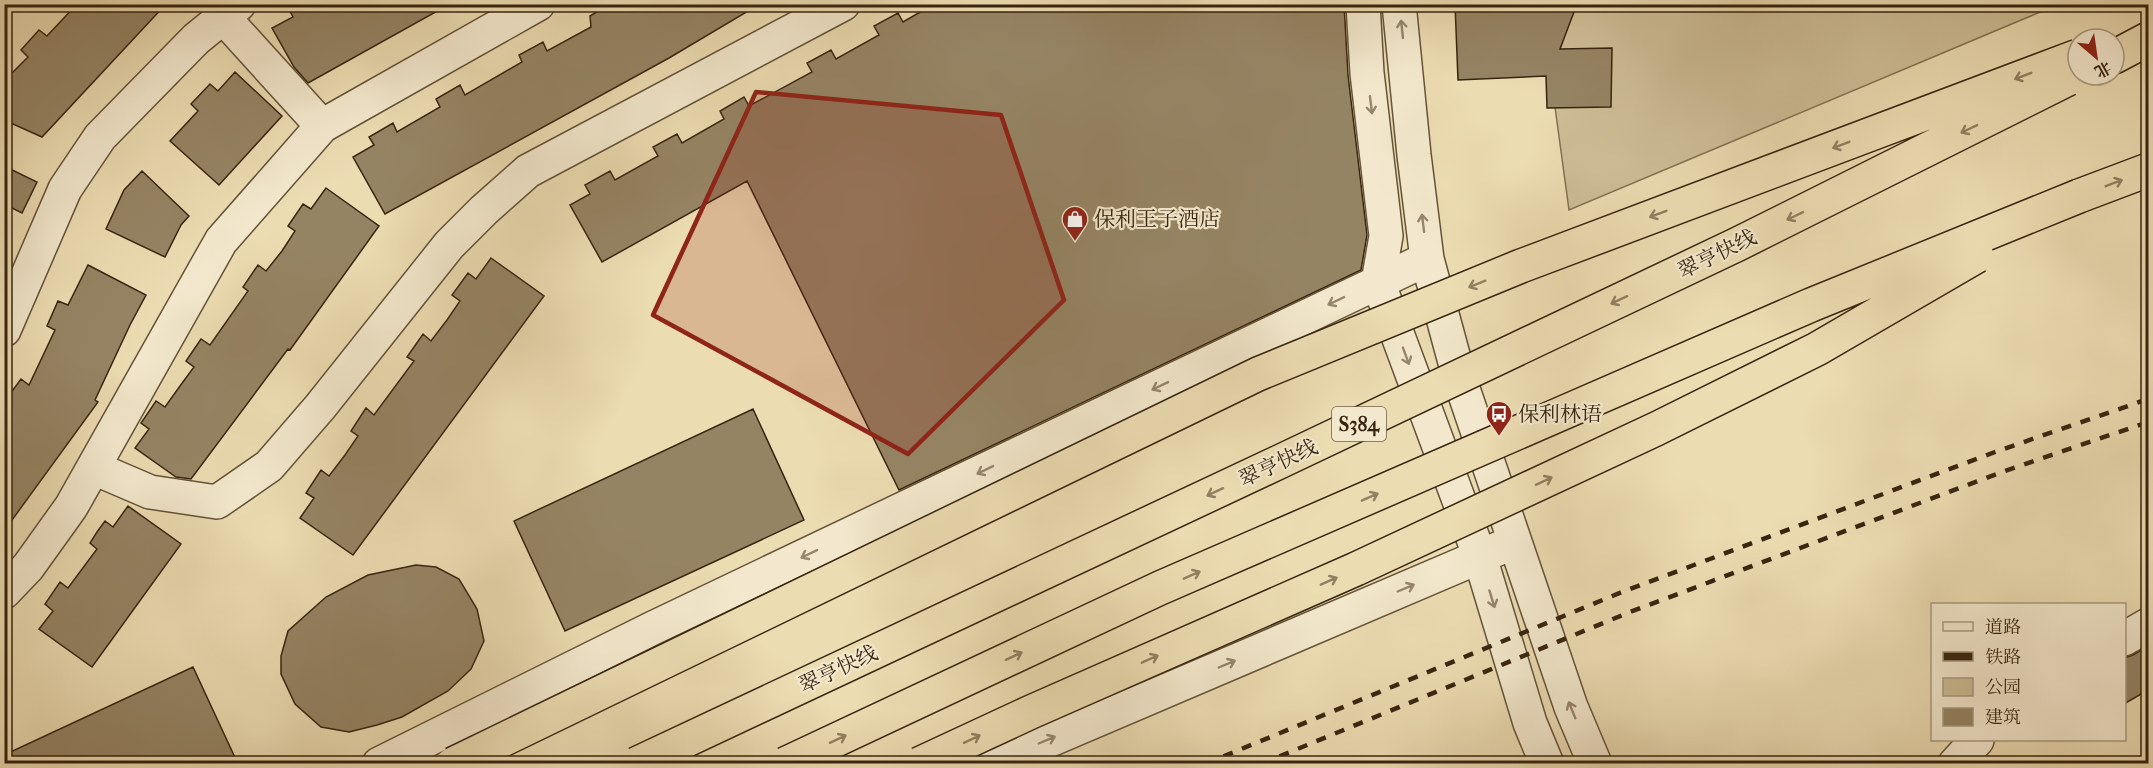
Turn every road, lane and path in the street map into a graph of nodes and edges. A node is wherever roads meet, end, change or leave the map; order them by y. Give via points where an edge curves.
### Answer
1 (538, 4) edge
2 (843, 4) edge
3 (1363, 4) edge
4 (1400, 4) edge
5 (231, 11) edge
6 (2148, 29) edge
7 (2126, 37) edge
8 (2148, 39) edge
9 (2126, 51) edge
10 (2066, 61) edge
11 (2066, 81) edge
12 (322, 126) junction
13 (2148, 170) edge
14 (2079, 196) junction
15 (1427, 259) junction
16 (1378, 282) junction
17 (4, 330) edge
18 (94, 468) junction
19 (1514, 542) junction
20 (1480, 557) junction
21 (4, 592) edge
22 (2148, 625) edge
23 (2126, 638) edge
24 (1976, 741) edge
25 (379, 764) edge
26 (453, 764) edge
27 (636, 764) edge
28 (785, 764) edge
29 (919, 764) edge
30 (994, 764) edge
31 (1547, 764) edge
32 (1595, 764) edge
33 (1955, 764) edge

1 - 12 street
2 - 18 street via 528,171 449,245 269,466 217,502 150,492
3 -> 16 street via 1386,236
15 -> 4 street
5 - 12 street
5 - 17 street via 196,39 100,137 65,189
6 - 7 highway
8 - 9 highway
10 -> 26 highway, bridge via 1521,266 1258,374
11 -> 27 highway, 翠亨快线 / S384, bridge via 1738,244
12 - 18 street via 220,241
14 -> 13 highway
28 -> 14 highway, bridge via 1160,588 1811,305
29 -> 14 highway, bridge via 1356,569 1656,429 1817,349
15 - 16 street
15 - 19 street via 1459,377
16 -> 20 street
16 -> 25 street via 664,623
18 - 21 street via 28,567
19 - 20 street
32 -> 19 street via 1571,707
30 -> 20 street
20 -> 31 street via 1530,723
22 - 23 street
24 - 33 street

